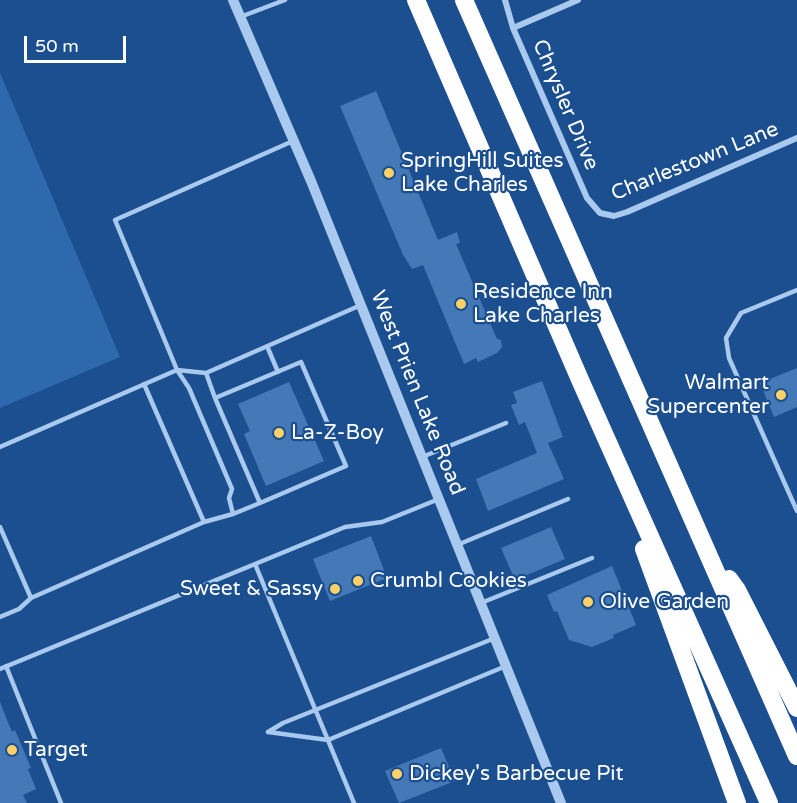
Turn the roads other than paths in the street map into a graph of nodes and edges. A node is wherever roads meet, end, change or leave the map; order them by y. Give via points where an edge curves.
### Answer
1 (233, 0) edge
2 (264, 0) edge
3 (285, 0) edge
4 (416, 0) edge
5 (464, 0) edge
6 (505, 0) edge
7 (578, 0) edge
8 (267, 7) junction
9 (240, 17) junction
10 (513, 28) junction
11 (797, 138) edge
12 (293, 141) junction
13 (606, 215) joint
14 (797, 290) edge
15 (361, 304) junction
16 (267, 346) junction
17 (177, 370) junction
18 (278, 372) junction
19 (206, 373) junction
20 (581, 382) junction
21 (144, 384) junction
22 (215, 398) junction
23 (506, 423) dead end
24 (0, 447) edge
25 (422, 457) junction
26 (439, 499) junction
27 (568, 500) dead end
28 (260, 503) junction
29 (797, 511) edge
30 (232, 514) junction
31 (204, 522) junction
32 (0, 526) edge
33 (702, 541) junction
34 (457, 545) junction
35 (592, 558) dead end
36 (255, 564) junction
37 (31, 598) junction
38 (481, 603) junction
39 (0, 618) edge
40 (495, 638) junction
41 (506, 666) junction
42 (3, 668) edge
43 (797, 708) edge
44 (316, 711) junction
45 (328, 740) junction
46 (797, 756) edge
47 (61, 803) edge
48 (354, 803) edge
49 (561, 803) edge
50 (737, 803) edge
51 (770, 803) edge

1 - 9 street, West Prien Lake Road
2 - 8 lane
3 - 8 lane
4 - 20 highway
5 - 33 highway
6 - 10 street, Chrysler Drive
7 - 10 street
8 - 9 lane
9 - 12 street, West Prien Lake Road
10 - 13 street, Chrysler Drive via 587,198
11 - 13 street, Charlestown Lane via 627,212
12 - 15 street, West Prien Lake Road
12 - 17 lane via 115,220
14 - 29 lane via 741,313 726,338 729,358
15 - 16 lane
15 - 25 street, West Prien Lake Road
16 - 18 lane
16 - 19 lane
17 - 19 lane
17 - 21 lane
17 - 30 lane via 189,388 232,489
18 - 22 lane
18 - 28 lane via 302,362 346,466
19 - 22 lane
20 - 50 highway
20 - 51 highway
21 - 24 lane
21 - 31 lane
22 - 28 lane
23 - 25 lane
25 - 26 street, West Prien Lake Road
26 - 34 street, West Prien Lake Road
26 - 36 lane via 382,522 345,527
27 - 34 lane
28 - 30 lane
30 - 31 lane
31 - 37 lane
32 - 37 lane
33 - 43 highway via 737,590
33 - 46 highway
34 - 38 street, West Prien Lake Road
35 - 38 lane
36 - 42 lane
36 - 44 lane
37 - 39 lane
38 - 40 street, West Prien Lake Road
40 - 41 street, West Prien Lake Road
40 - 44 lane
41 - 45 lane
41 - 49 street, West Prien Lake Road
42 - 47 lane
44 - 45 lane
44 - 45 lane via 268,732
45 - 48 lane

